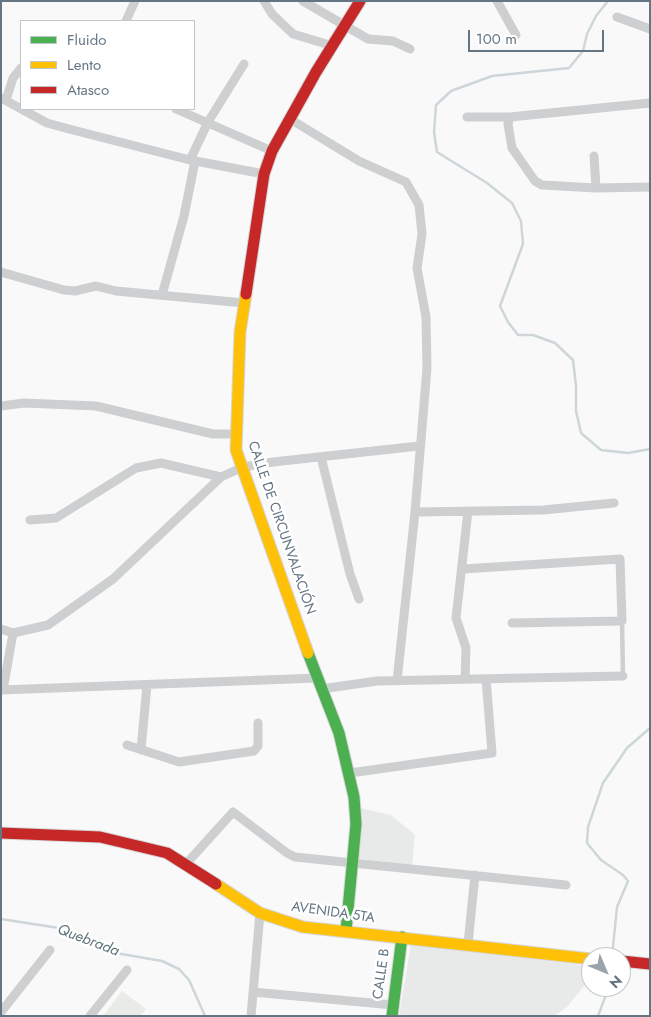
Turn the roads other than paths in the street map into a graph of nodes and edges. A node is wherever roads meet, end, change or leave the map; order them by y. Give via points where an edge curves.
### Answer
1 (135, 1) edge
2 (264, 1) edge
3 (303, 1) edge
4 (360, 1) edge
5 (497, 1) edge
6 (617, 17) dead end
7 (126, 20) edge
8 (344, 27) junction
9 (650, 29) edge
10 (516, 35) dead end
11 (333, 46) junction
12 (410, 49) dead end
13 (244, 64) dead end
14 (20, 69) edge
15 (4, 99) edge
16 (650, 103) edge
17 (20, 108) edge
18 (24, 110) edge
19 (178, 110) edge
20 (467, 117) dead end
21 (510, 117) junction
22 (290, 119) junction
23 (208, 122) junction
24 (272, 151) junction
25 (594, 156) dead end
26 (193, 161) junction
27 (264, 174) junction
28 (650, 187) edge
29 (596, 188) junction
30 (1, 272) edge
31 (162, 295) junction
32 (244, 303) junction
33 (1, 406) edge
34 (235, 434) junction
35 (419, 446) junction
36 (321, 457) junction
37 (242, 467) junction
38 (220, 477) junction
39 (614, 503) dead end
40 (468, 511) junction
41 (415, 512) junction
42 (30, 520) dead end
43 (463, 569) junction
44 (360, 599) dead end
45 (622, 621) junction
46 (512, 623) dead end
47 (1, 629) edge
48 (13, 633) junction
49 (622, 676) joint
50 (465, 679) junction
51 (486, 679) junction
52 (397, 681) junction
53 (319, 683) junction
54 (148, 685) junction
55 (2, 690) edge
56 (258, 723) dead end
57 (127, 745) dead end
58 (141, 750) junction
59 (350, 773) junction
60 (1, 833) edge
61 (352, 861) junction
62 (186, 864) junction
63 (475, 875) junction
64 (566, 885) dead end
65 (260, 912) junction
66 (346, 931) junction
67 (402, 937) junction
68 (468, 944) junction
69 (50, 950) dead end
70 (581, 958) edge
71 (631, 962) edge
72 (650, 964) edge
73 (127, 970) dead end
74 (253, 992) junction
75 (393, 1010) edge
76 (1, 1012) edge
77 (90, 1016) edge
78 (251, 1016) edge

1 - 7 street
2 - 11 street via 272,14 293,34
3 - 8 street
4 - 8 street, CALLE DE CIRCUNVALACIÓN
5 - 10 street
6 - 9 street
8 - 11 street, CALLE DE CIRCUNVALACIÓN
8 - 12 street via 368,39 393,41
11 - 22 street, CALLE DE CIRCUNVALACIÓN
13 - 23 street
14 - 15 street
15 - 17 street
16 - 21 street
18 - 26 street via 47,123
19 - 23 street
20 - 21 street
21 - 29 street via 512,148 535,181 549,187
22 - 24 street, CALLE DE CIRCUNVALACIÓN
22 - 35 street via 359,161 406,182 419,205 422,234 417,268 426,317 427,368
23 - 24 street
23 - 26 street
24 - 27 street, CALLE DE CIRCUNVALACIÓN
25 - 29 street
26 - 27 street
26 - 31 street via 184,216
27 - 32 street, CALLE DE CIRCUNVALACIÓN
28 - 29 street
30 - 31 street via 64,290 96,286
31 - 32 street
32 - 34 street, CALLE DE CIRCUNVALACIÓN
33 - 34 street via 24,403 96,406 213,434
34 - 37 street, CALLE DE CIRCUNVALACIÓN
35 - 36 street
35 - 41 street
36 - 37 street
36 - 44 street via 350,574
37 - 38 street
37 - 53 street, CALLE DE CIRCUNVALACIÓN
38 - 42 street via 161,463 136,468 56,518
38 - 48 street via 113,579 48,625
39 - 40 street via 543,510
40 - 41 street
40 - 43 street
41 - 52 street
43 - 45 street via 620,559
43 - 50 street via 456,618 466,648
45 - 46 street
45 - 49 lane
47 - 48 street
48 - 55 street
49 - 51 street
50 - 51 street
50 - 52 street
51 - 59 street via 492,753
52 - 53 street
53 - 54 street
53 - 59 street, CALLE DE CIRCUNVALACIÓN
54 - 55 street
54 - 58 street
56 - 58 street via 258,746 254,751 179,762
57 - 58 street
59 - 61 street, CALLE DE CIRCUNVALACIÓN via 356,824
60 - 62 street, AVENIDA 5TA via 100,837 167,853
61 - 62 street via 287,854 233,812
61 - 63 street
61 - 66 street, CALLE DE CIRCUNVALACIÓN
62 - 65 street, AVENIDA 5TA
63 - 64 street
63 - 68 street
65 - 66 street, AVENIDA 5TA via 303,927
65 - 74 street
66 - 67 street, AVENIDA 5TA
67 - 68 street, AVENIDA 5TA
67 - 75 street, CALLE B
68 - 70 street, AVENIDA 5TA
69 - 76 street
71 - 72 street
73 - 77 street
74 - 75 street
74 - 78 street

